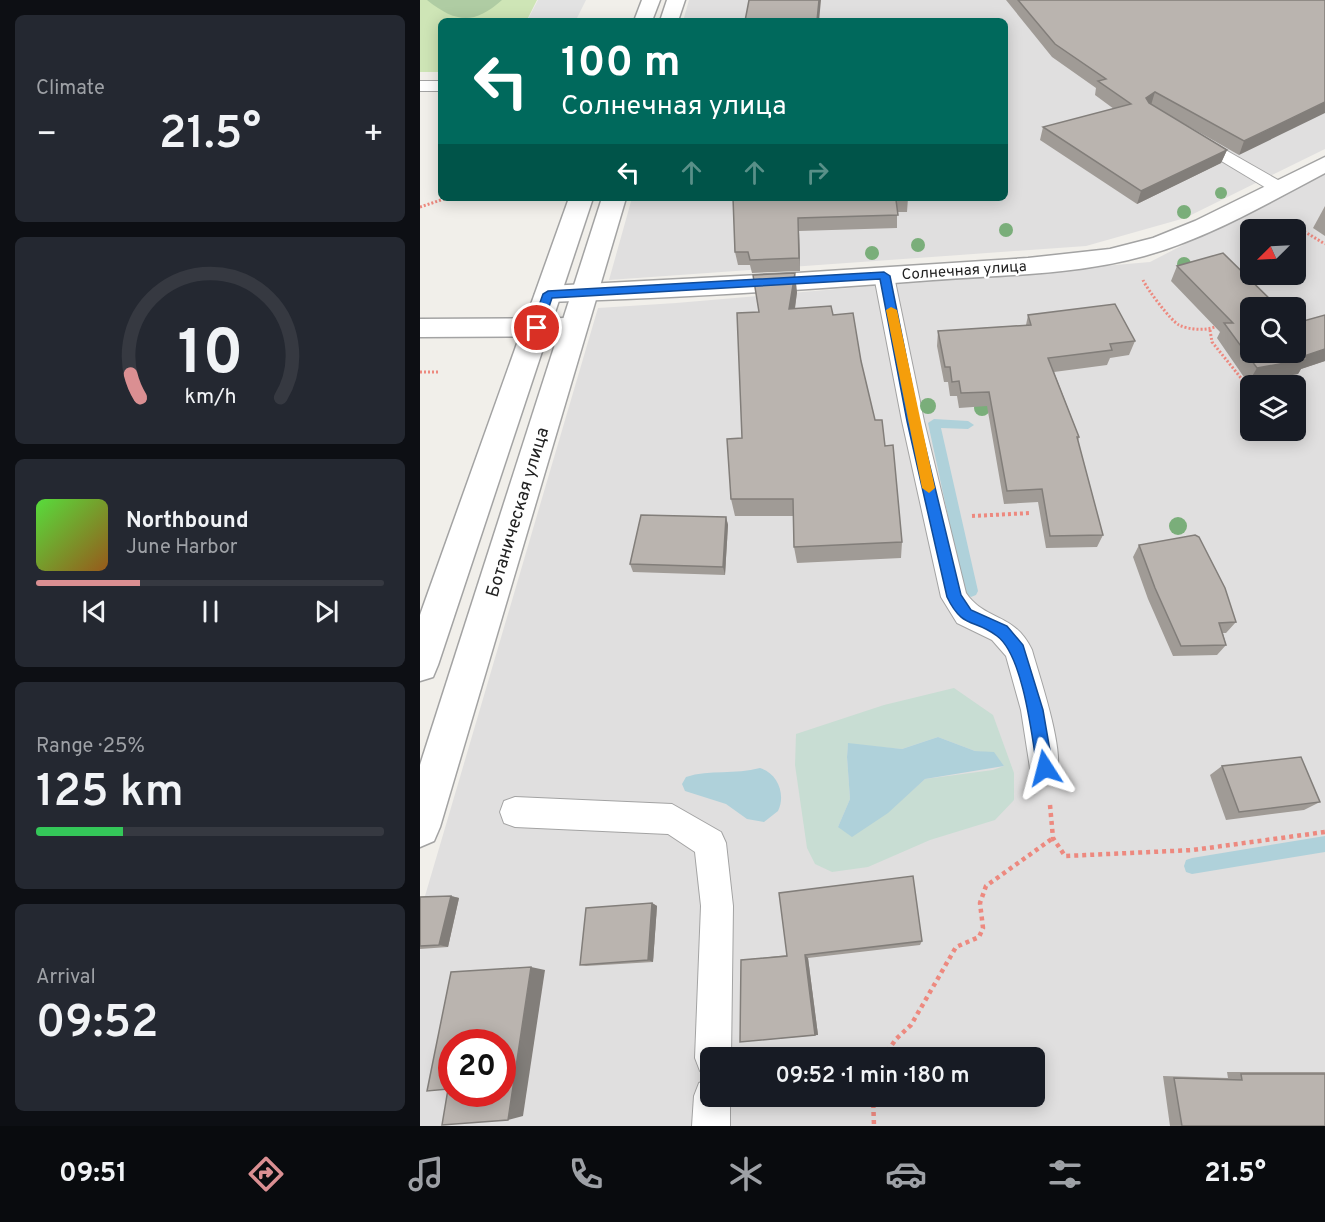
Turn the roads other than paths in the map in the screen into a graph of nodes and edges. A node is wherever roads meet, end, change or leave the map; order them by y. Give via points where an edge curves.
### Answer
1 (651, 0) edge
2 (675, 0) edge
3 (645, 18) edge
4 (670, 18) edge
5 (420, 86) edge
6 (438, 86) edge
7 (1181, 129) edge
8 (1325, 164) edge
9 (1279, 188) junction
10 (580, 201) edge
11 (613, 201) edge
12 (884, 276) junction
13 (585, 293) junction
14 (548, 294) junction
15 (574, 327) junction
16 (420, 328) edge
17 (537, 328) junction
18 (420, 665) edge
19 (1045, 768) road end
20 (515, 812) dead end
21 (420, 827) edge
22 (713, 1047) edge
23 (712, 1107) edge
24 (711, 1126) edge

1 - 3 street
2 - 4 street
5 - 6 lane
7 - 9 lane
8 - 9 street, Солнечная улица
9 - 12 street, Солнечная улица via 1192,230 1124,253 1072,261
10 - 14 street
11 - 13 street, Ботаническая улица
12 - 13 street, Солнечная улица
12 - 19 lane via 954,597 966,615 1002,631 1018,650 1035,710
13 - 14 street, Солнечная улица
13 - 15 street, Ботаническая улица
14 - 17 street
15 - 17 street
15 - 21 street, Ботаническая улица
16 - 17 street
17 - 18 street
20 - 22 lane via 672,819 710,843 717,906
23 - 24 lane

